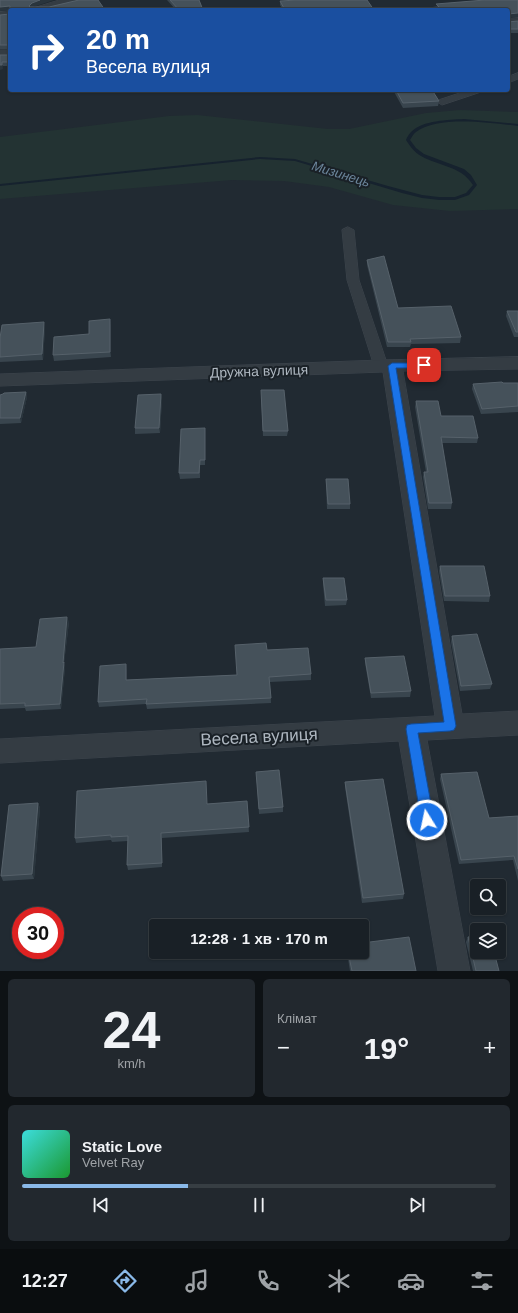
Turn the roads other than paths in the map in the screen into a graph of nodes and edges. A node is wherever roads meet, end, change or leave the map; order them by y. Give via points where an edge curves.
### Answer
1 (77, 0) edge
2 (45, 8) edge
3 (472, 92) edge
4 (442, 102) dead end
5 (348, 230) dead end
6 (518, 364) edge
7 (386, 366) junction
8 (0, 380) edge
9 (518, 723) edge
10 (450, 726) junction
11 (411, 729) junction
12 (0, 751) edge
13 (454, 971) edge

1 - 2 street
3 - 4 lane
5 - 7 lane via 353,280
6 - 7 street, Дружна вулиця
7 - 8 street, Дружна вулиця
7 - 10 street
9 - 10 street, Весела вулиця
10 - 11 street, Весела вулиця
11 - 12 street, Весела вулиця
11 - 13 street

